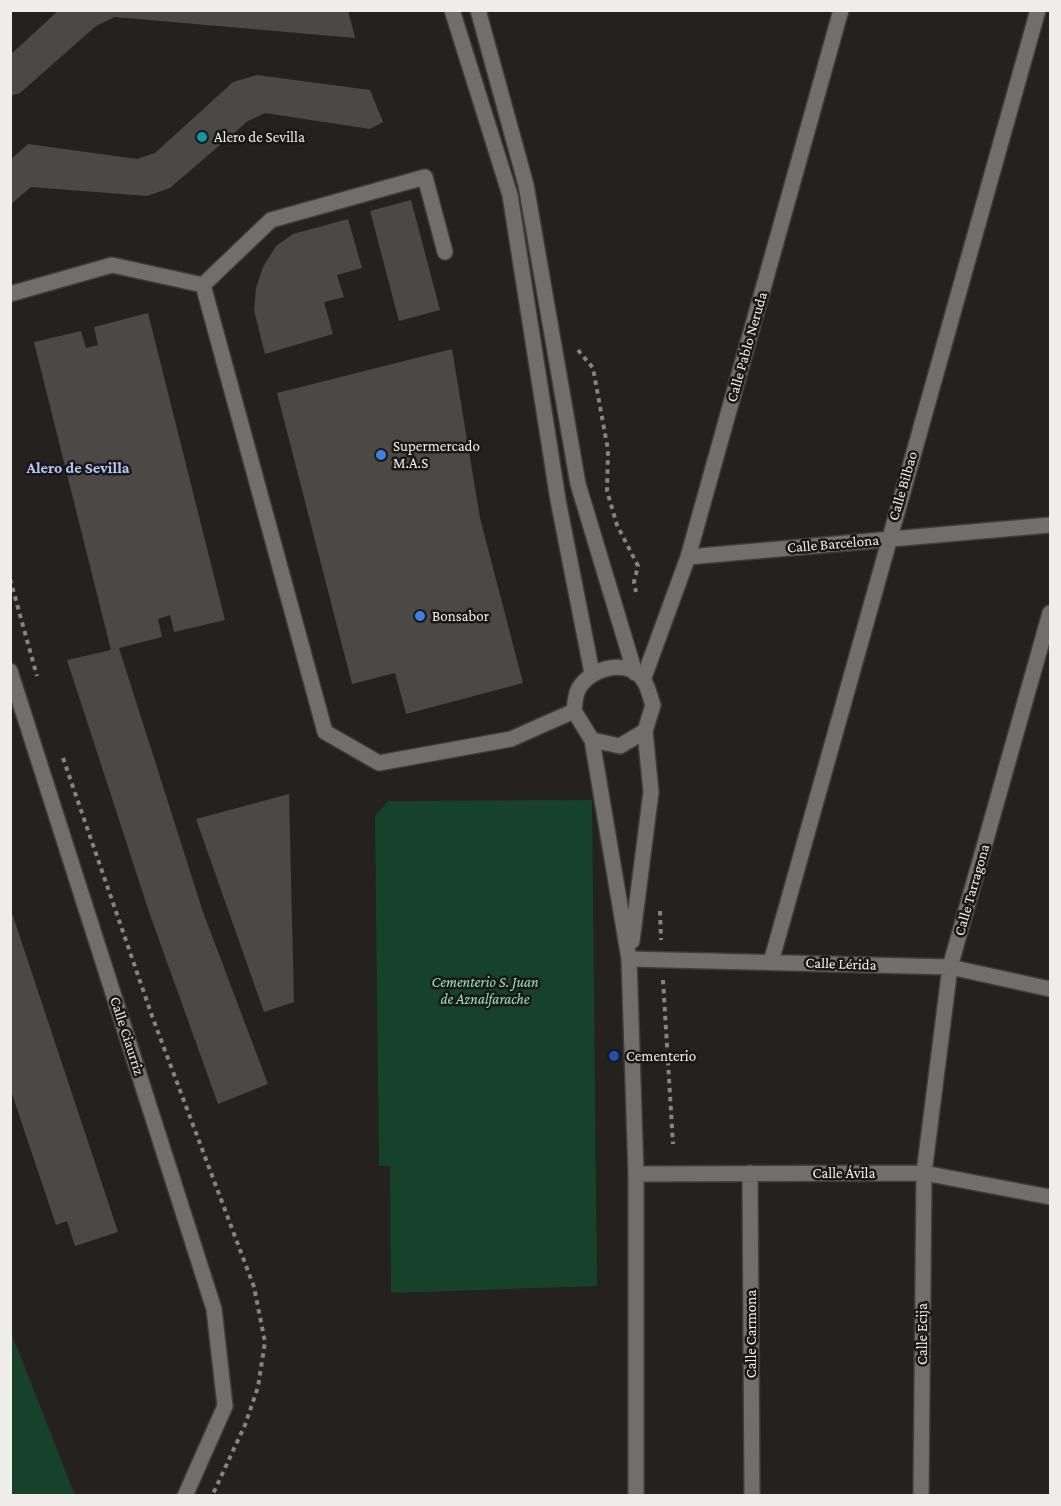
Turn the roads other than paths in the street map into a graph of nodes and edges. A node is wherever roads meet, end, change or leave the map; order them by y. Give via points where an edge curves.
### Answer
1 (452, 10) edge
2 (478, 10) edge
3 (841, 10) edge
4 (1038, 10) edge
5 (446, 252) dead end
6 (202, 285) junction
7 (10, 294) edge
8 (1050, 525) edge
9 (888, 539) junction
10 (688, 557) junction
11 (1050, 613) edge
12 (10, 671) edge
13 (592, 673) junction
14 (639, 676) junction
15 (574, 711) junction
16 (645, 731) junction
17 (592, 740) junction
18 (629, 959) junction
19 (771, 962) junction
20 (950, 967) junction
21 (1050, 989) edge
22 (750, 1173) junction
23 (924, 1173) junction
24 (636, 1174) junction
25 (1050, 1197) edge
26 (185, 1496) edge
27 (636, 1496) edge
28 (752, 1496) edge
29 (921, 1496) edge

1 - 13 street via 510,195 558,500
2 - 14 street via 526,185 578,484
3 - 10 street, Calle Pablo Neruda
4 - 9 street, Calle Bilbao
5 - 6 street via 425,177 271,220
6 - 7 street via 112,265
6 - 15 street via 325,732 379,762 511,739
8 - 9 street, Calle Barcelona
9 - 10 street, Calle Barcelona
9 - 19 street, Calle Bilbao
10 - 14 street, Calle Pablo Neruda
11 - 20 street, Calle Tarragona
12 - 26 street, Calle Ciaurriz via 214,1309 225,1406
13 - 14 street via 614,667
13 - 15 street via 578,689
14 - 16 street via 653,705
15 - 17 street
16 - 17 street via 620,746
16 - 18 street via 651,792
17 - 18 street
18 - 19 street, Calle Lérida
18 - 24 street
19 - 20 street, Calle Lérida
20 - 21 street, Calle Lérida
20 - 23 street, Calle Tarragona
22 - 23 street, Calle Ávila
22 - 24 street, Calle Ávila
22 - 28 street, Calle Carmona
23 - 25 street, Calle Ávila
23 - 29 street, Calle Ecija
24 - 27 street

